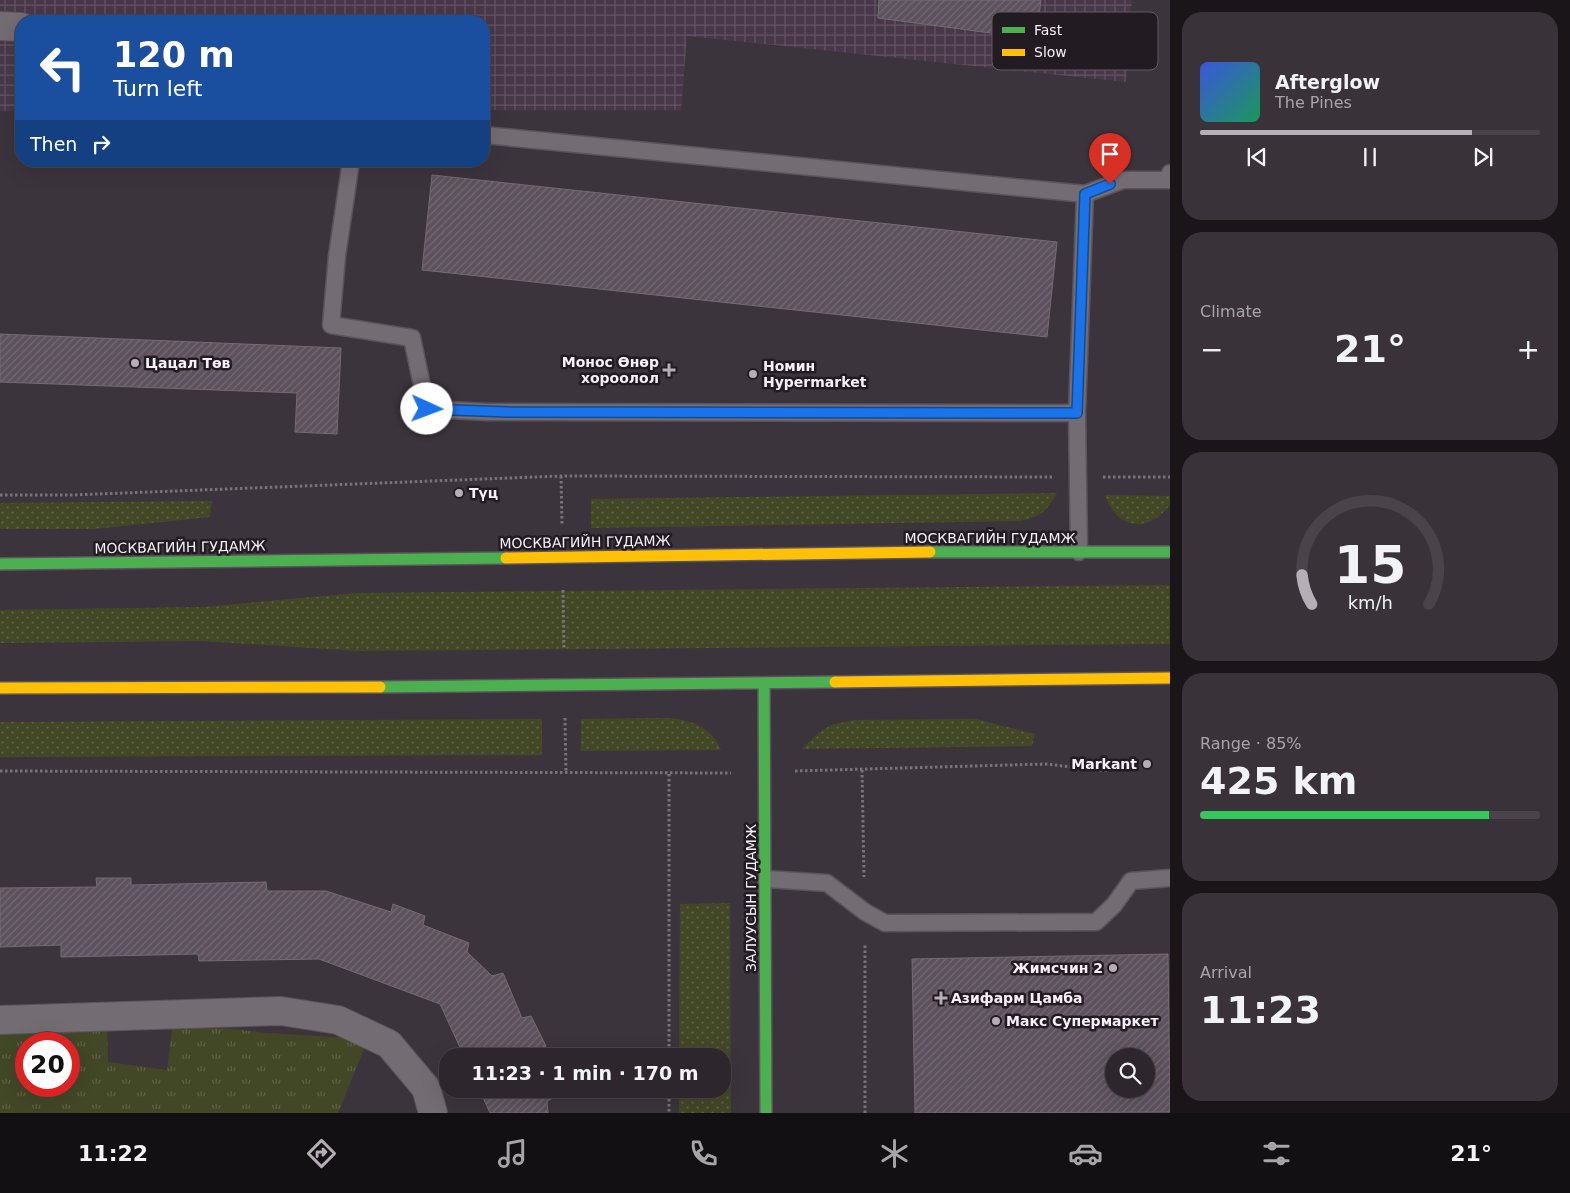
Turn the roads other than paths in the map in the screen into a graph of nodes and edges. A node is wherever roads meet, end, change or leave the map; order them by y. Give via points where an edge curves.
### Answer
1 (0, 26) edge
2 (15, 27) edge
3 (490, 136) edge
4 (350, 167) edge
5 (1170, 177) edge
6 (1085, 194) junction
7 (1077, 413) junction
8 (1079, 552) junction
9 (1170, 552) edge
10 (0, 564) edge
11 (1170, 678) edge
12 (764, 683) junction
13 (0, 688) edge
14 (1170, 878) edge
15 (766, 879) junction
16 (0, 1020) edge
17 (433, 1113) edge
18 (766, 1113) edge

1 - 2 street
3 - 6 lane
4 - 7 lane via 331,325 412,338 427,409 508,412
5 - 6 lane via 1123,180
6 - 7 lane
7 - 8 lane
8 - 9 main road, МОСКВАГИЙН ГУДАМЖ
8 - 10 main road, МОСКВАГИЙН ГУДАМЖ
11 - 12 main road
12 - 13 main road
12 - 15 main road, ЗАЛУУСЫН ГУДАМЖ
14 - 15 lane via 1131,881 1114,905 1096,922 885,923 827,883
15 - 18 main road, ЗАЛУУСЫН ГУДАМЖ
16 - 17 street via 281,1012 338,1020 389,1044 426,1088

